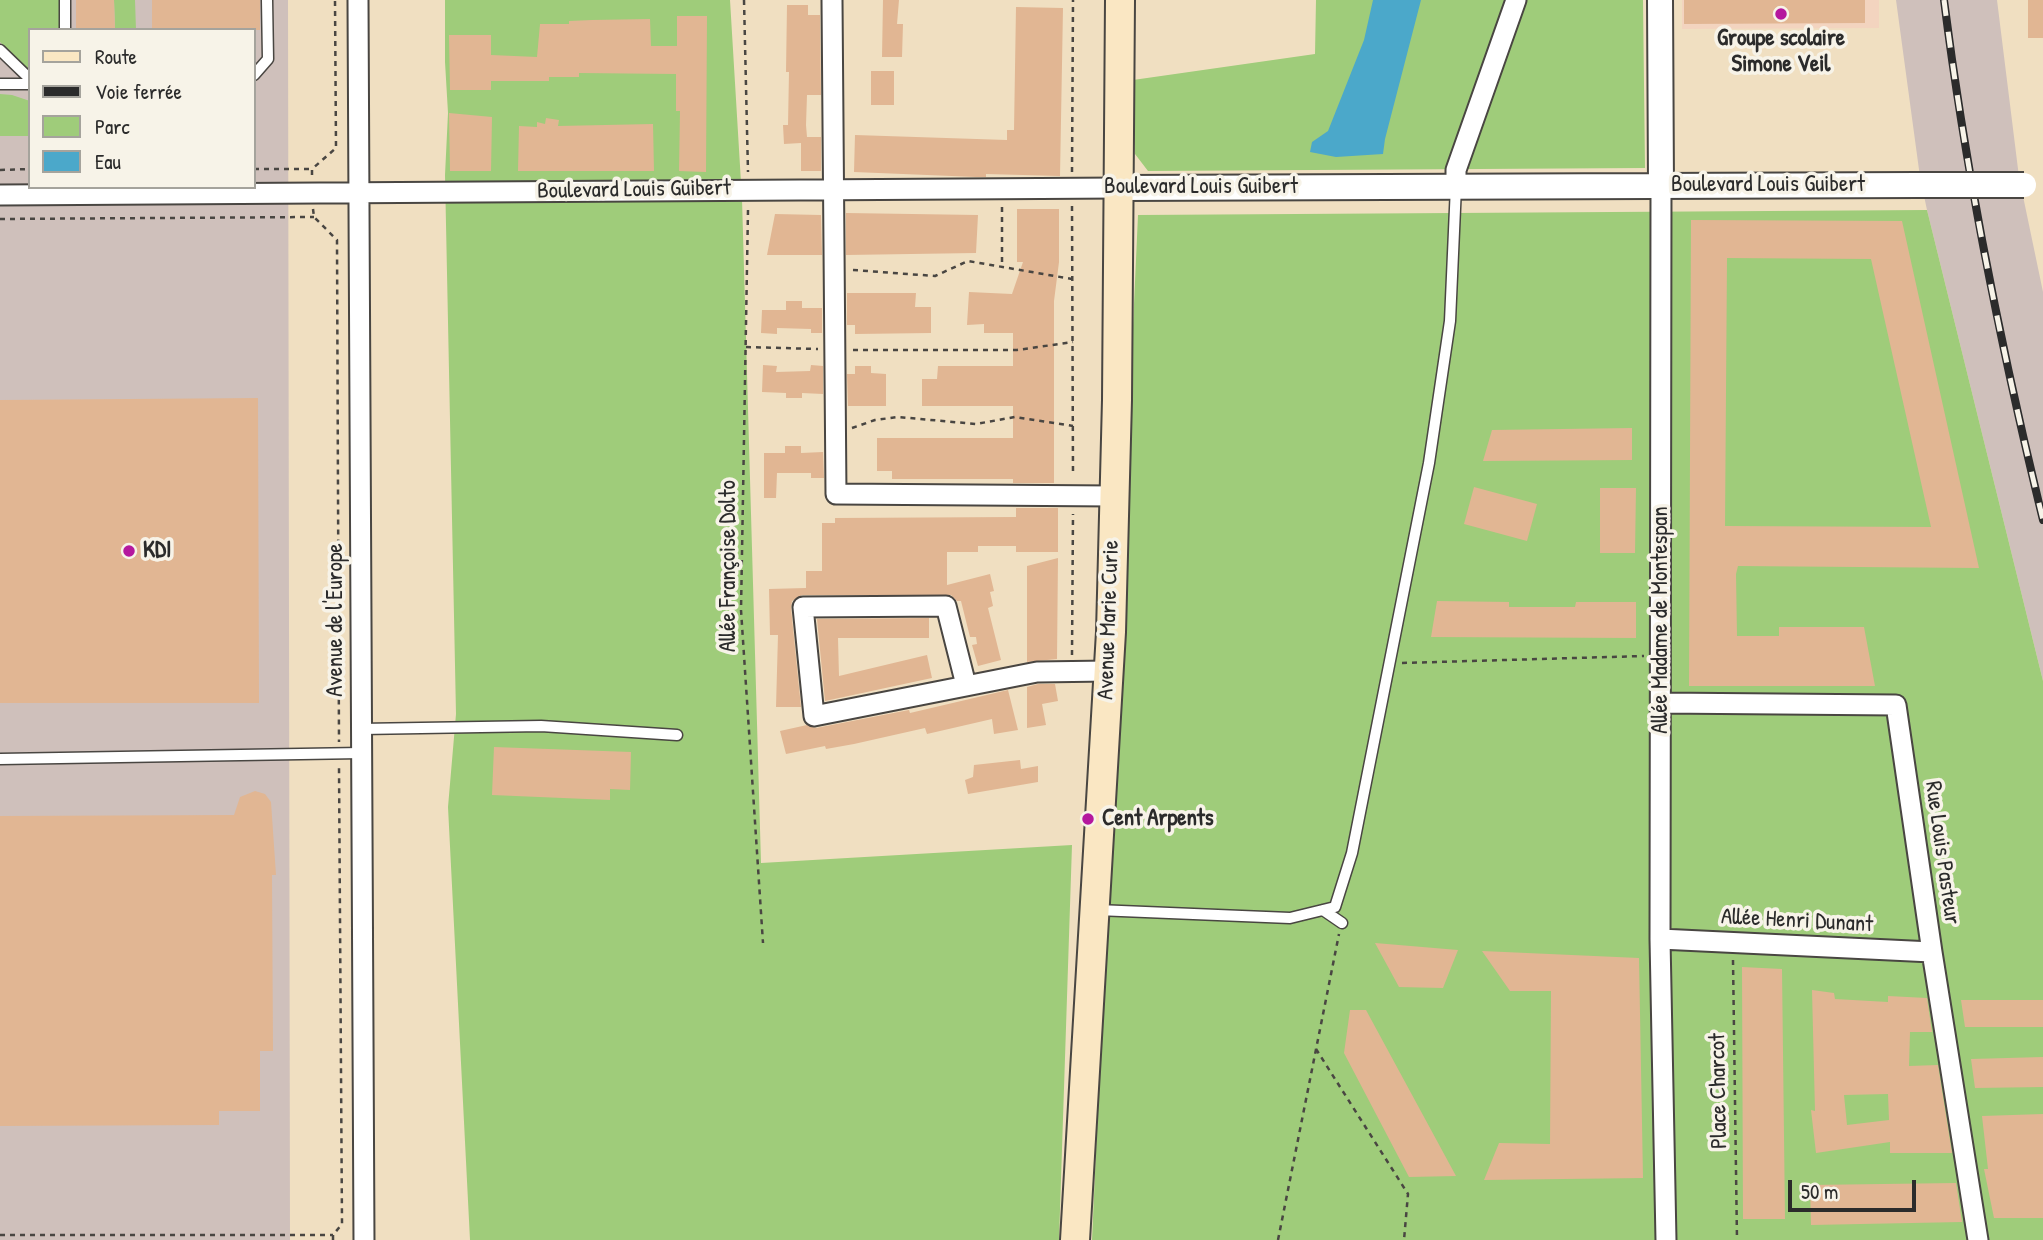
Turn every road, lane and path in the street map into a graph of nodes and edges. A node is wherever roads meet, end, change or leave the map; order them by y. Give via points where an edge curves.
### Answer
1 (65, 0) edge
2 (267, 0) edge
3 (335, 0) edge
4 (358, 0) edge
5 (744, 0) edge
6 (832, 0) edge
7 (1073, 0) edge
8 (1119, 0) edge
9 (1516, 0) edge
10 (1660, 0) edge
11 (65, 28) edge
12 (0, 50) edge
13 (256, 73) edge
14 (28, 79) edge
15 (28, 81) edge
16 (0, 85) edge
17 (28, 169) edge
18 (256, 169) edge
19 (312, 169) junction
20 (0, 170) edge
21 (2034, 184) edge
22 (1661, 185) junction
23 (1456, 186) junction
24 (748, 188) junction
25 (1072, 188) junction
26 (1120, 188) junction
27 (1001, 189) junction
28 (833, 190) junction
29 (63, 191) edge
30 (156, 191) edge
31 (313, 193) junction
32 (359, 194) junction
33 (0, 195) edge
34 (314, 217) junction
35 (0, 219) edge
36 (1002, 267) junction
37 (833, 268) junction
38 (1072, 279) junction
39 (1073, 342) junction
40 (746, 347) junction
41 (835, 350) junction
42 (1073, 426) junction
43 (835, 433) junction
44 (1073, 495) junction
45 (1114, 496) junction
46 (1661, 656) junction
47 (1390, 663) junction
48 (1072, 670) junction
49 (1108, 671) junction
50 (966, 684) junction
51 (1661, 703) junction
52 (361, 729) junction
53 (677, 735) dead end
54 (361, 753) junction
55 (339, 754) junction
56 (0, 759) edge
57 (1094, 909) junction
58 (1323, 910) junction
59 (1342, 923) joint
60 (1660, 939) junction
61 (1732, 942) junction
62 (763, 943) dead end
63 (1932, 952) junction
64 (1316, 1049) junction
65 (333, 1235) junction
66 (0, 1236) edge
67 (333, 1240) edge
68 (364, 1240) edge
69 (1075, 1240) edge
70 (1278, 1240) edge
71 (1404, 1240) edge
72 (1666, 1240) edge
73 (1737, 1240) edge
74 (1978, 1240) edge

1 - 11 lane
2 - 13 lane via 268,59
3 - 19 path via 336,148
4 - 32 street, Avenue de l'Europe
5 - 24 path, Allée Françoise Dolto
6 - 28 street
7 - 25 path
8 - 26 main road, Avenue Marie Curie
9 - 23 street via 1456,170
10 - 22 street, Allée Madame de Montespan
12 - 14 lane
15 - 16 lane
17 - 20 path
18 - 19 path
19 - 31 path
21 - 22 street, Boulevard Louis Guibert, bridge
22 - 23 street, Boulevard Louis Guibert
22 - 46 street, Allée Madame de Montespan
23 - 26 street, Boulevard Louis Guibert
23 - 47 lane via 1450,321 1429,463
24 - 28 street, Boulevard Louis Guibert
24 - 32 street, Boulevard Louis Guibert
24 - 40 path, Allée Françoise Dolto
25 - 26 street, Boulevard Louis Guibert
25 - 27 street, Boulevard Louis Guibert
25 - 38 path
26 - 45 main road, Avenue Marie Curie
27 - 28 street, Boulevard Louis Guibert
27 - 36 path
28 - 37 street
29 - 30 street, Boulevard Louis Guibert
29 - 33 street, Boulevard Louis Guibert
30 - 31 street, Boulevard Louis Guibert
31 - 32 street, Boulevard Louis Guibert
31 - 34 path
32 - 52 street, Avenue de l'Europe
34 - 35 path
34 - 55 path via 337,240
36 - 37 path via 968,261 935,276
36 - 38 path
37 - 41 street
38 - 39 path
39 - 41 path via 1017,350
39 - 42 path
40 - 41 path
40 - 62 path, Allée Françoise Dolto via 741,610
41 - 43 street
42 - 43 path via 1015,417 976,424 898,417
42 - 44 path
43 - 44 street via 836,494
44 - 45 street
44 - 48 path
45 - 49 main road, Avenue Marie Curie
46 - 47 path
46 - 51 street, Allée Madame de Montespan
47 - 58 lane via 1352,853 1335,906
48 - 49 street
48 - 50 street
49 - 57 main road, Avenue Marie Curie
50 - 50 street via 814,716 803,607 946,606
51 - 60 street, Allée Madame de Montespan
51 - 63 street, Rue Louis Pasteur via 1896,705
52 - 53 lane via 541,726
52 - 54 street, Avenue de l'Europe
54 - 55 lane
54 - 68 street, Avenue de l'Europe
55 - 56 lane
55 - 65 path via 342,1224
57 - 58 lane via 1290,918
57 - 69 main road, Avenue Marie Curie
58 - 59 lane
59 - 64 path
60 - 61 street, Allée Henri Dunant
60 - 72 street, Allée Madame de Montespan
61 - 63 street, Allée Henri Dunant
61 - 73 path, Place Charcot
63 - 74 street, Rue Louis Pasteur
64 - 70 path
64 - 71 path via 1408,1194
65 - 66 path
65 - 67 path

